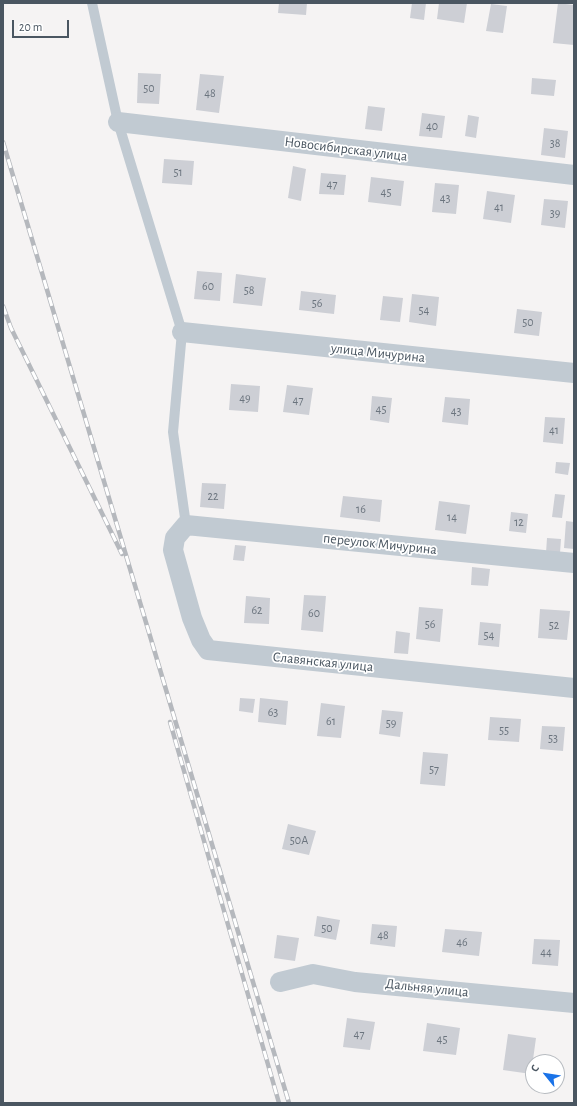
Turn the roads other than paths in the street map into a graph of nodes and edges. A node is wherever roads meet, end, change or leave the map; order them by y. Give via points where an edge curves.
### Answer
1 (92, 3) edge
2 (118, 122) junction
3 (574, 175) edge
4 (182, 332) junction
5 (574, 374) edge
6 (186, 525) junction
7 (574, 563) edge
8 (574, 688) edge
9 (280, 982) dead end
10 (574, 1003) edge

1 - 2 lane
2 - 3 street, Новосибирская улица
2 - 4 lane
4 - 5 street, улица Мичурина
4 - 6 lane via 173,432
6 - 7 street, переулок Мичурина
6 - 8 street, Славянская улица via 175,538 172,550 192,618 208,650
9 - 10 street, Дальняя улица via 313,974 355,982

